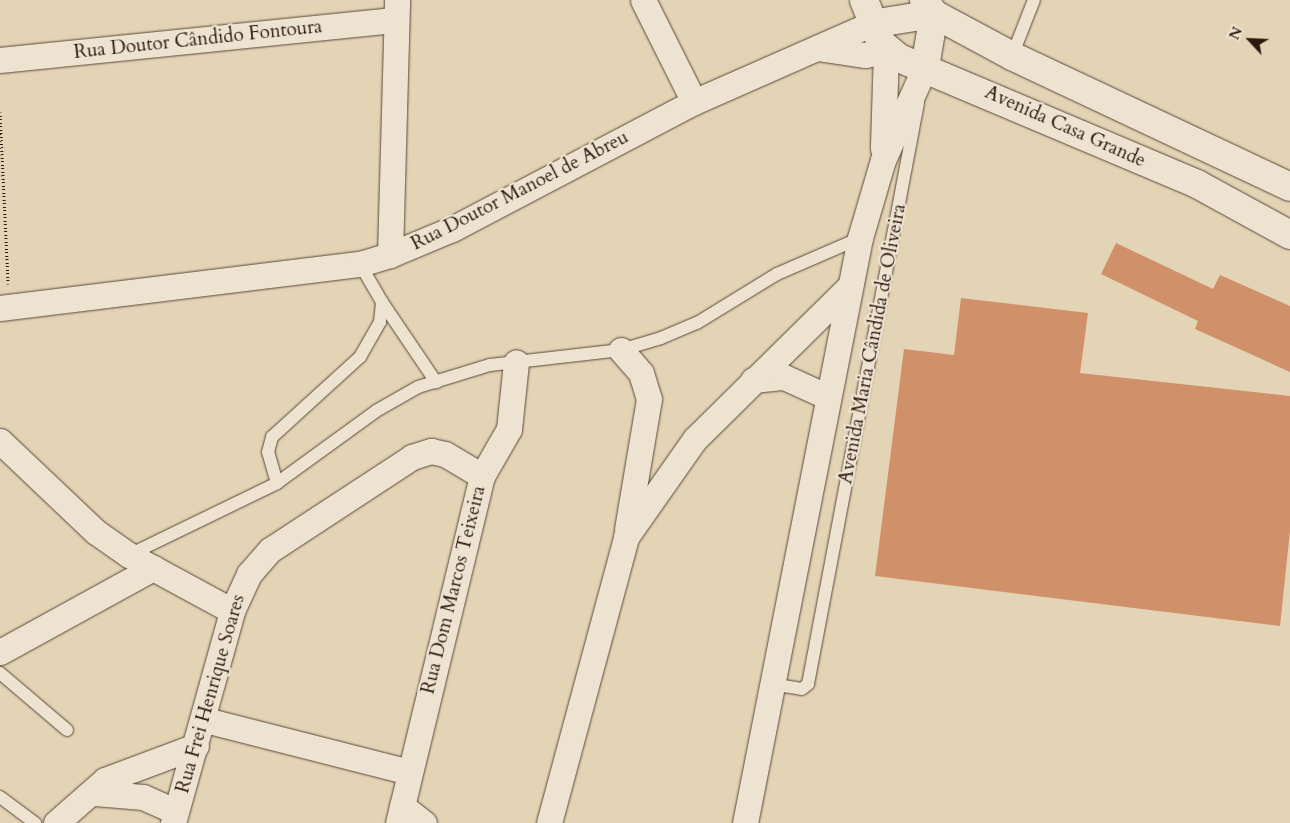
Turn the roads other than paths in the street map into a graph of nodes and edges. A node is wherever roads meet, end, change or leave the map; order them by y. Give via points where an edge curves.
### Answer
1 (643, 0) edge
2 (1034, 0) edge
3 (929, 7) edge
4 (396, 10) edge
5 (868, 12) edge
6 (817, 48) junction
7 (886, 50) junction
8 (1012, 56) junction
9 (0, 60) edge
10 (925, 67) junction
11 (694, 102) junction
12 (883, 160) junction
13 (1290, 187) edge
14 (1290, 235) edge
15 (860, 238) junction
16 (390, 255) junction
17 (360, 264) junction
18 (850, 286) junction
19 (382, 302) junction
20 (5, 308) edge
21 (621, 350) junction
22 (516, 362) junction
23 (753, 380) junction
24 (436, 382) junction
25 (826, 396) junction
26 (0, 441) edge
27 (482, 476) junction
28 (277, 482) junction
29 (626, 537) junction
30 (129, 555) junction
31 (153, 568) junction
32 (232, 611) junction
33 (0, 652) edge
34 (0, 673) edge
35 (772, 684) junction
36 (205, 720) junction
37 (67, 730) dead end
38 (196, 746) junction
39 (408, 772) junction
40 (95, 793) junction
41 (0, 797) edge
42 (400, 815) edge
43 (175, 818) edge
44 (35, 823) edge
45 (56, 823) edge
46 (424, 823) edge
47 (548, 823) edge
48 (745, 823) edge

1 - 11 street
2 - 8 lane
3 - 5 main road
3 - 8 main road, Avenida Casa Grande
3 - 10 main road
4 - 9 street, Rua Doutor Cândido Fontoura
4 - 16 street
5 - 6 street, Rua Doutor Manoel de Abreu
5 - 7 main road
6 - 7 street via 866,55
6 - 11 street, Rua Doutor Manoel de Abreu
7 - 10 main road, Avenida Casa Grande
7 - 12 street, Avenida Maria Cândida de Oliveira
8 - 13 main road, Avenida Casa Grande
10 - 12 street, Avenida Maria Cândida de Oliveira
10 - 14 main road, Avenida Casa Grande via 1197,184
10 - 35 lane, Avenida Maria Cândida de Oliveira via 808,684 802,690
11 - 16 street, Rua Doutor Manoel de Abreu via 452,229
12 - 15 street, Avenida Maria Cândida de Oliveira
15 - 18 street, Avenida Maria Cândida de Oliveira
15 - 21 lane via 777,274 697,323
16 - 17 street, Rua Doutor Manoel de Abreu
17 - 19 lane
17 - 20 street, Rua Doutor Manoel de Abreu
18 - 23 street
18 - 25 street, Avenida Maria Cândida de Oliveira
19 - 24 lane
19 - 28 lane via 373,339 360,357 272,437 268,452
21 - 22 lane
21 - 29 street via 641,373 649,399
22 - 24 lane
22 - 27 street, Rua Dom Marcos Teixeira via 510,429
23 - 25 street via 784,377
23 - 29 street via 695,440
24 - 28 lane via 376,411
25 - 35 street, Avenida Maria Cândida de Oliveira
26 - 30 street via 96,532
27 - 32 street, Rua Frei Henrique Soares via 445,454 431,451 412,457 270,550 249,574
27 - 39 street, Rua Dom Marcos Teixeira
28 - 30 lane
29 - 47 street
30 - 31 street
31 - 32 street
31 - 33 street
32 - 36 street, Rua Frei Henrique Soares
34 - 37 lane
35 - 48 street, Avenida Maria Cândida de Oliveira
36 - 38 street, Rua Frei Henrique Soares
36 - 39 street
38 - 40 street via 105,780
38 - 43 street, Rua Frei Henrique Soares
39 - 42 street, Rua Dom Marcos Teixeira
40 - 43 street via 143,797
40 - 45 street
41 - 44 lane
42 - 46 street

